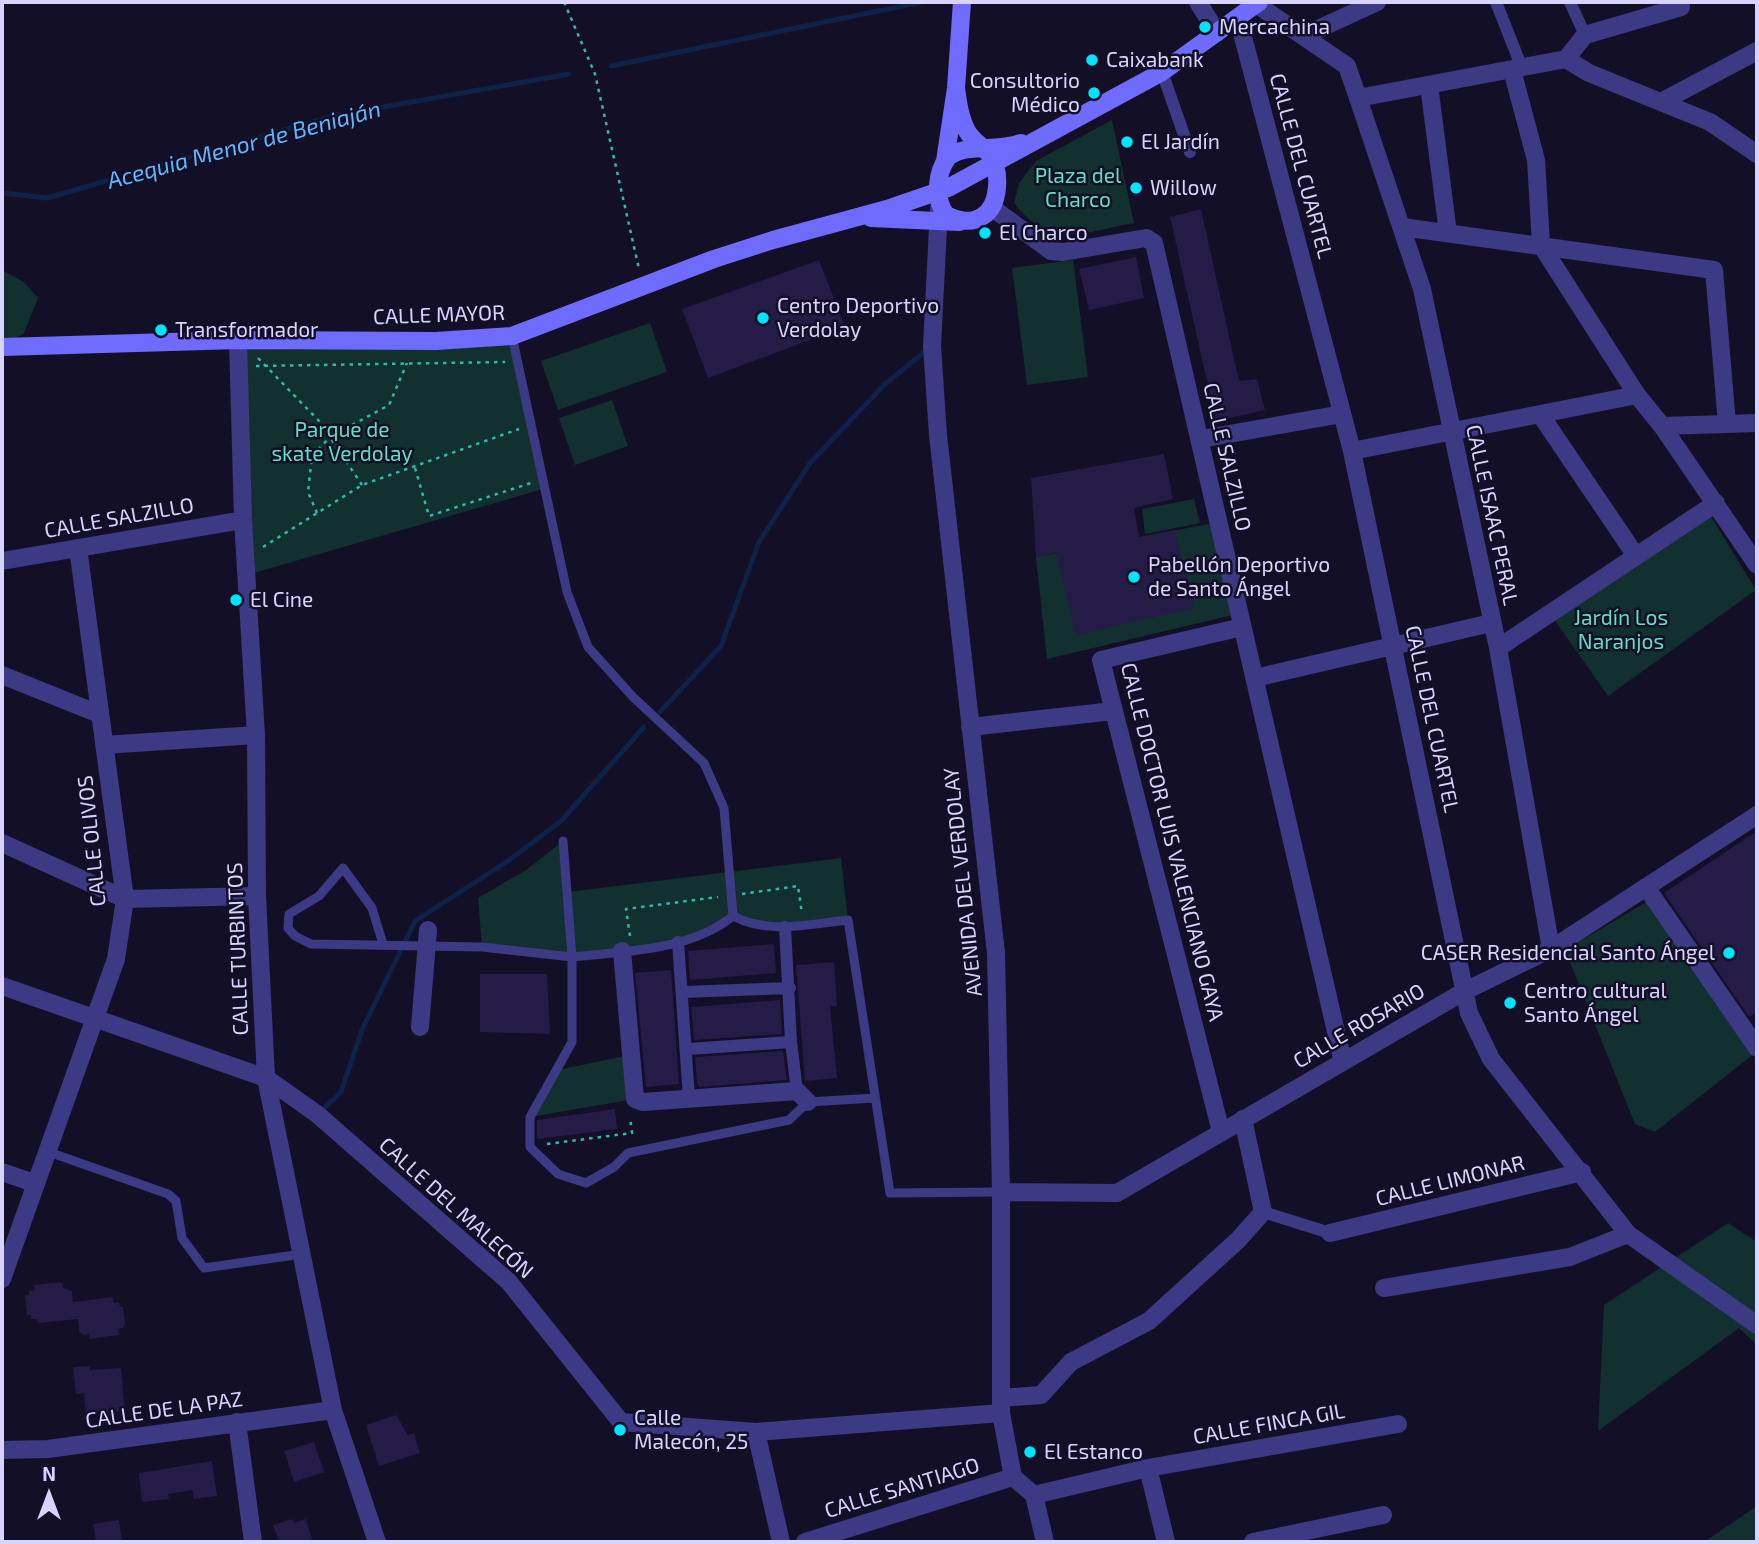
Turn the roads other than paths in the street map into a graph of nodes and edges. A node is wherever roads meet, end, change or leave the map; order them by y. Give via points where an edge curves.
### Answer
1 (962, 2) edge
2 (1198, 2) edge
3 (1377, 2) edge
4 (1496, 2) edge
5 (1570, 2) edge
6 (1680, 2) edge
7 (1257, 3) edge
8 (1238, 18) junction
9 (1217, 33) junction
10 (1584, 35) junction
11 (1303, 36) junction
12 (1757, 51) edge
13 (1566, 59) junction
14 (1517, 69) junction
15 (1162, 72) junction
16 (1429, 85) junction
17 (956, 88) junction
18 (1358, 98) junction
19 (1661, 102) junction
20 (1190, 152) dead end
21 (1757, 155) edge
22 (990, 158) junction
23 (945, 162) junction
24 (939, 196) junction
25 (991, 207) junction
26 (857, 217) junction
27 (965, 221) junction
28 (940, 223) junction
29 (1402, 227) junction
30 (1448, 233) junction
31 (1541, 244) junction
32 (940, 249) junction
33 (512, 336) junction
34 (238, 340) junction
35 (2, 347) edge
36 (1637, 395) junction
37 (1342, 414) junction
38 (1540, 414) junction
39 (1757, 423) edge
40 (1727, 424) junction
41 (1662, 426) junction
42 (1452, 431) junction
43 (1201, 439) junction
44 (1352, 451) junction
45 (1716, 503) junction
46 (243, 520) junction
47 (78, 548) junction
48 (1636, 556) junction
49 (3, 564) edge
50 (1757, 565) edge
51 (1491, 623) junction
52 (1242, 627) junction
53 (1394, 645) junction
54 (1498, 648) junction
55 (2, 675) edge
56 (1255, 678) junction
57 (1113, 711) junction
58 (99, 714) junction
59 (970, 727) junction
60 (256, 735) junction
61 (104, 745) junction
62 (1757, 815) edge
63 (563, 841) dead end
64 (2, 843) edge
65 (1646, 887) junction
66 (257, 895) junction
67 (125, 899) junction
68 (733, 916) junction
69 (785, 928) junction
70 (422, 941) junction
71 (678, 942) junction
72 (383, 944) junction
73 (1550, 949) junction
74 (627, 950) junction
75 (572, 957) junction
76 (2, 986) edge
77 (790, 988) junction
78 (1465, 991) junction
79 (683, 992) junction
80 (92, 1018) junction
81 (420, 1027) dead end
82 (791, 1042) junction
83 (1757, 1048) edge
84 (688, 1049) junction
85 (1343, 1062) junction
86 (266, 1078) junction
87 (803, 1097) junction
88 (689, 1098) junction
89 (875, 1098) junction
90 (1243, 1119) junction
91 (1221, 1132) junction
92 (46, 1151) junction
93 (2, 1172) edge
94 (1582, 1172) junction
95 (34, 1183) junction
96 (1002, 1192) junction
97 (1263, 1212) junction
98 (1330, 1233) joint
99 (1628, 1234) junction
100 (302, 1254) junction
101 (2, 1277) edge
102 (1384, 1287) dead end
103 (1757, 1325) edge
104 (1001, 1406) junction
105 (333, 1410) junction
106 (237, 1422) junction
107 (1398, 1424) dead end
108 (756, 1432) junction
109 (2, 1450) edge
110 (1148, 1468) junction
111 (1013, 1477) junction
112 (1034, 1495) junction
113 (1383, 1515) dead end
114 (253, 1542) edge
115 (377, 1542) edge
116 (781, 1542) edge
117 (805, 1542) edge
118 (1045, 1542) edge
119 (1166, 1542) edge
120 (1253, 1542) edge

1 - 17 main road
2 - 9 street
3 - 11 street
4 - 14 street
5 - 10 street
6 - 10 street via 1681,7
7 - 8 main road
7 - 11 street, CALLE ISAAC PERAL
8 - 9 main road
8 - 37 street, CALLE DEL CUARTEL
9 - 15 main road
10 - 13 street
11 - 18 street, CALLE ISAAC PERAL via 1347,66
12 - 19 street
13 - 14 street
13 - 19 street
14 - 16 street
14 - 31 street via 1536,160
15 - 20 street
15 - 22 main road via 1055,131
16 - 18 street
16 - 30 street
17 - 22 main road via 962,122
17 - 23 main road
18 - 29 street, CALLE ISAAC PERAL
19 - 21 street via 1710,122
22 - 23 main road via 967,148
22 - 24 main road, CALLE MAYOR
22 - 25 main road via 996,192
23 - 24 main road
24 - 26 main road, CALLE MAYOR
24 - 27 main road via 946,215
24 - 28 street, AVENIDA DEL VERDOLAY
25 - 27 main road via 985,215
25 - 43 street, CALLE SALZILLO via 1051,251 1151,239
26 - 28 main road
26 - 33 main road, CALLE MAYOR via 773,240
27 - 28 main road
27 - 32 street via 951,229
28 - 32 street, AVENIDA DEL VERDOLAY
29 - 30 street
29 - 42 street, CALLE ISAAC PERAL via 1422,289
30 - 31 street
31 - 36 street
31 - 40 street via 1714,271
32 - 59 street, AVENIDA DEL VERDOLAY via 932,346
33 - 34 main road, CALLE MAYOR via 448,341
33 - 68 lane via 567,592 588,647 633,697 704,763 724,808
34 - 35 main road, CALLE MAYOR
34 - 46 street, CALLE TURBINTOS
36 - 38 street
36 - 41 street
37 - 43 street
37 - 44 street, CALLE DEL CUARTEL
38 - 42 street
38 - 48 street
39 - 40 street
40 - 41 street
41 - 45 street
42 - 44 street
42 - 51 street, CALLE ISAAC PERAL
43 - 52 street, CALLE SALZILLO
44 - 53 street, CALLE DEL CUARTEL
45 - 48 street
45 - 50 street
46 - 47 street, CALLE SALZILLO
46 - 60 street, CALLE TURBINTOS
47 - 49 street, CALLE SALZILLO
47 - 58 street, CALLE OLIVOS
48 - 54 street
51 - 53 street
51 - 54 street, CALLE ISAAC PERAL
52 - 56 street, CALLE SALZILLO
52 - 57 street, CALLE DOCTOR LUIS VALENCIANO GAYA via 1101,660
53 - 56 street
53 - 78 street, CALLE DEL CUARTEL
54 - 73 street, CALLE ISAAC PERAL
55 - 58 street
56 - 85 street, CALLE SALZILLO
57 - 59 street
57 - 91 street, CALLE DOCTOR LUIS VALENCIANO GAYA
58 - 61 street, CALLE OLIVOS
59 - 96 street, AVENIDA DEL VERDOLAY via 996,953
60 - 61 street
60 - 66 street, CALLE TURBINTOS
61 - 67 street, CALLE OLIVOS
62 - 65 street, CALLE ROSARIO
63 - 75 lane
64 - 67 street
65 - 73 street, CALLE ROSARIO
65 - 83 street
66 - 67 street
66 - 86 street, CALLE TURBINTOS
67 - 80 street, CALLE OLIVOS via 116,959
68 - 69 lane via 750,925
68 - 71 lane via 715,931
69 - 77 street
69 - 89 lane via 848,920
70 - 72 lane
70 - 75 lane
70 - 81 street
71 - 74 lane
71 - 79 street
72 - 72 lane via 372,908 343,868 319,895 289,914 288,928 311,944
73 - 78 street, CALLE ROSARIO
74 - 75 lane
74 - 88 street via 635,1099
75 - 87 lane via 572,1042 530,1116 530,1147 558,1174 586,1184 628,1153 789,1120
76 - 80 street, CALLE DEL MALECÓN
77 - 79 street
77 - 82 street
78 - 85 street, CALLE ROSARIO
78 - 94 street, CALLE DEL CUARTEL via 1469,1013 1491,1059
79 - 84 street
80 - 86 street, CALLE DEL MALECÓN
80 - 92 street, CALLE OLIVOS
82 - 84 street
82 - 87 street
84 - 88 street
85 - 90 street, CALLE ROSARIO
86 - 100 street, CALLE TURBINTOS
86 - 108 street, CALLE DEL MALECÓN via 317,1114 509,1282 621,1422
87 - 88 street
87 - 89 lane
89 - 96 lane via 890,1193
90 - 91 street, CALLE ROSARIO
90 - 97 street
91 - 96 street, CALLE ROSARIO via 1117,1193
92 - 95 street, CALLE OLIVOS
92 - 100 lane via 168,1194 176,1201 182,1238 204,1268
93 - 95 street
94 - 98 street, CALLE LIMONAR
94 - 99 street, CALLE DEL CUARTEL
95 - 101 street, CALLE OLIVOS
96 - 104 street, AVENIDA DEL VERDOLAY
97 - 98 street
97 - 104 street, CALLE DEL MALECÓN via 1149,1321 1071,1362 1041,1395
99 - 102 street via 1570,1258
99 - 103 street, CALLE DEL CUARTEL
100 - 105 street, CALLE TURBINTOS
104 - 108 street, CALLE DEL MALECÓN
104 - 111 street, AVENIDA DEL VERDOLAY
105 - 106 street, CALLE DE LA PAZ
105 - 115 street, CALLE TURBINTOS
106 - 109 street, CALLE DE LA PAZ via 48,1449
106 - 114 street
107 - 110 street, CALLE FINCA GIL
108 - 116 street
110 - 112 street, CALLE FINCA GIL
110 - 119 street
111 - 112 street
111 - 117 street, CALLE SANTIAGO
112 - 118 street
113 - 120 street

